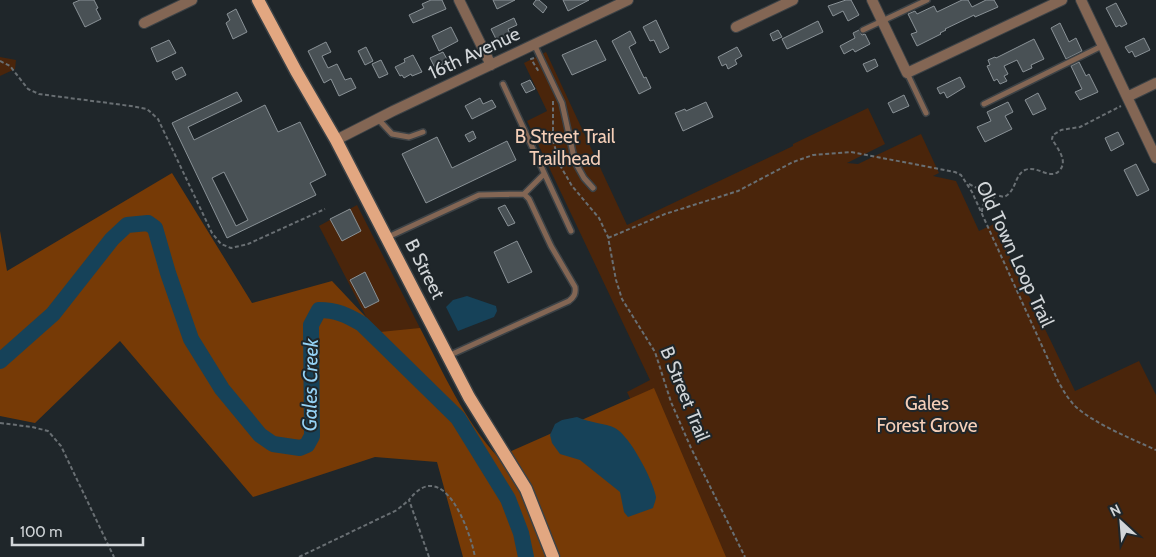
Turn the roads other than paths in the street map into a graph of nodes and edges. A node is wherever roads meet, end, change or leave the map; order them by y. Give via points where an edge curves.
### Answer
1 (192, 0) edge
2 (258, 0) edge
3 (459, 0) edge
4 (628, 0) edge
5 (793, 0) edge
6 (872, 0) edge
7 (927, 0) edge
8 (1062, 0) edge
9 (1080, 0) edge
10 (882, 21) junction
11 (144, 24) dead end
12 (736, 27) dead end
13 (863, 30) dead end
14 (534, 44) junction
15 (1103, 46) junction
16 (491, 65) junction
17 (907, 73) junction
18 (1156, 83) edge
19 (503, 84) dead end
20 (1127, 97) junction
21 (984, 104) dead end
22 (926, 113) dead end
23 (378, 119) junction
24 (423, 132) dead end
25 (336, 140) junction
26 (1156, 158) edge
27 (544, 174) junction
28 (593, 188) dead end
29 (524, 194) junction
30 (571, 231) dead end
31 (388, 237) junction
32 (448, 356) junction
33 (553, 557) edge

1 - 11 street
2 - 25 main road, B Street
3 - 16 street
4 - 14 street, 16th Avenue
5 - 12 street
6 - 10 street
7 - 10 lane
8 - 17 street
9 - 15 street
10 - 13 lane
10 - 17 street
14 - 16 street, 16th Avenue
14 - 28 lane via 562,103 575,162
15 - 20 street
15 - 21 lane
16 - 23 street, 16th Avenue
17 - 22 lane
18 - 20 street
19 - 27 lane
20 - 26 street
23 - 24 lane via 392,134 409,137
23 - 25 street, 16th Avenue
25 - 31 main road, B Street
27 - 29 lane
27 - 30 lane
29 - 31 lane via 479,195
29 - 32 lane via 575,287 574,297
31 - 32 main road, B Street
32 - 33 main road, B Street via 479,415 526,489

